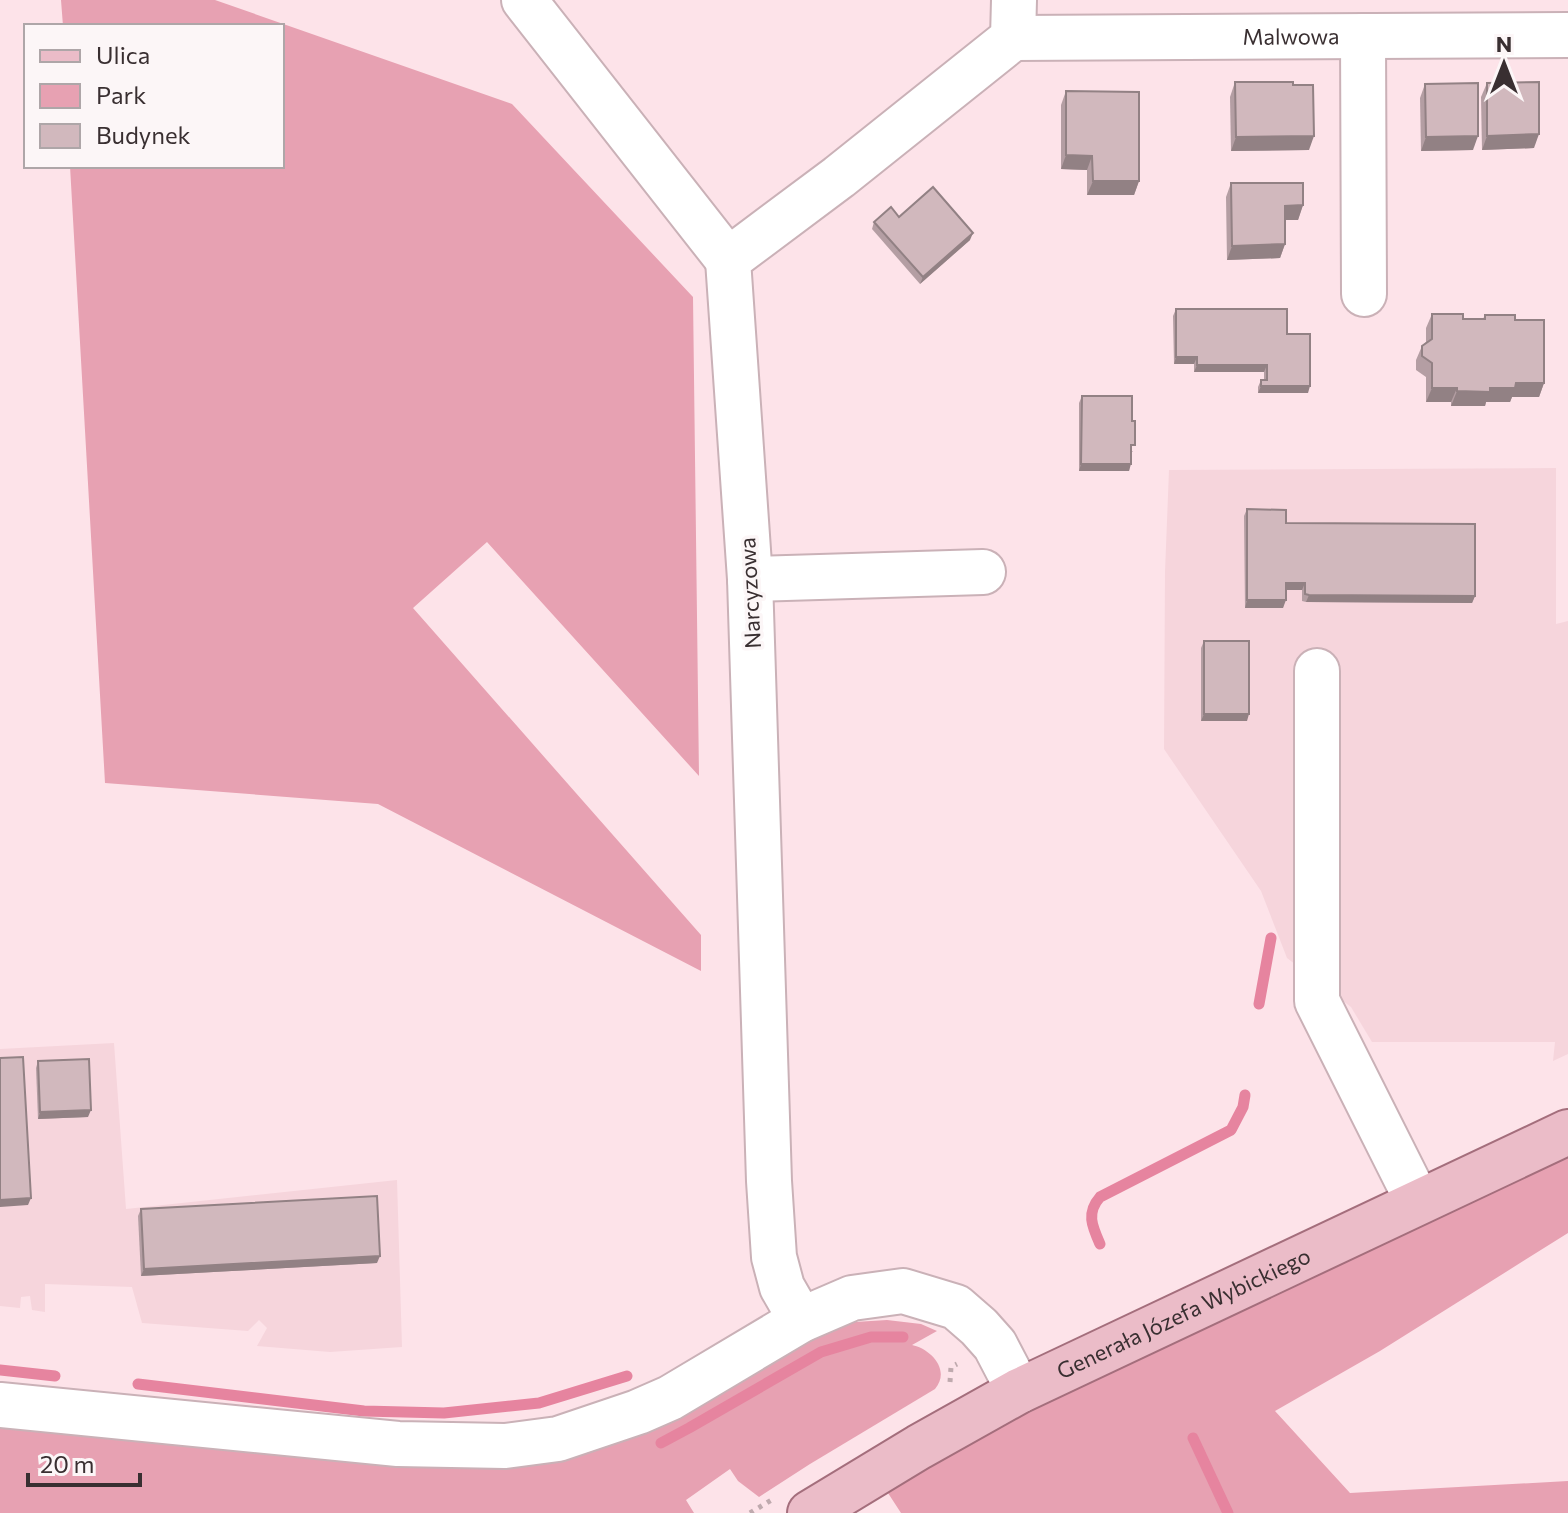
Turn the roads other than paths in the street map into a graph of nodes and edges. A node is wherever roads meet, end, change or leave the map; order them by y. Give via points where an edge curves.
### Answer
1 (524, 0) edge
2 (1013, 19) edge
3 (1568, 35) edge
4 (1363, 36) junction
5 (728, 260) junction
6 (1364, 294) dead end
7 (983, 572) dead end
8 (750, 579) junction
9 (1317, 671) dead end
10 (1568, 1132) edge
11 (1418, 1202) junction
12 (801, 1320) junction
13 (1019, 1391) junction
14 (0, 1405) edge
15 (810, 1513) edge

1 - 5 street
2 - 4 street, Malwowa
2 - 5 street via 839,177
3 - 4 street, Malwowa
4 - 6 street
5 - 8 street, Narcyzowa
7 - 8 street
8 - 12 street, Narcyzowa via 774,1257 782,1287
9 - 11 street via 1317,1001
10 - 11 main road, Generała Józefa Wybickiego
11 - 13 main road, Generała Józefa Wybickiego
12 - 13 street via 852,1298 903,1291 956,1307 995,1345
12 - 14 street via 638,1412 558,1439 505,1446 398,1444
13 - 15 main road, Generała Józefa Wybickiego

